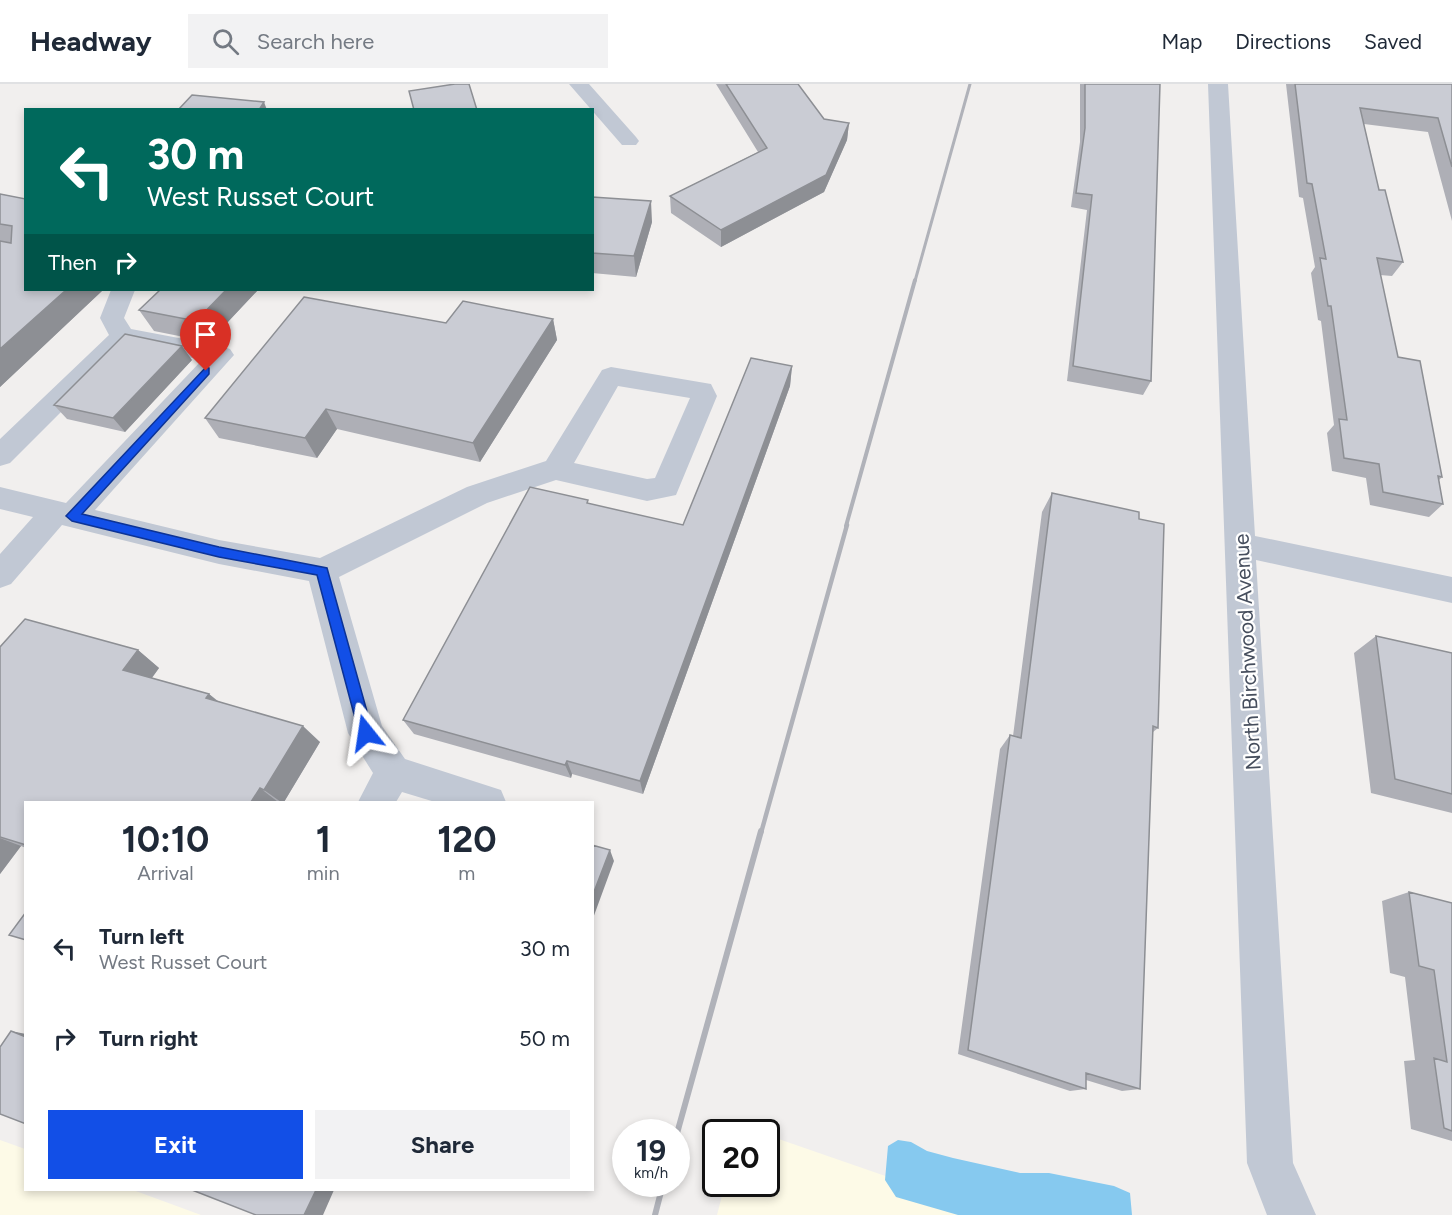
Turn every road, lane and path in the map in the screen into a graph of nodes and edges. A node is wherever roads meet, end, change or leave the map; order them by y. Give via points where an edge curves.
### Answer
1 (579, 84) edge
2 (1218, 84) edge
3 (629, 141) dead end
4 (123, 291) edge
5 (123, 336) junction
6 (0, 456) edge
7 (556, 469) junction
8 (0, 498) edge
9 (64, 514) junction
10 (1241, 545) junction
11 (322, 571) junction
12 (0, 575) edge
13 (1452, 590) edge
14 (385, 787) edge
15 (481, 801) edge
16 (1293, 1215) edge

1 - 3 street
2 - 10 street, North Birchwood Avenue
4 - 5 street via 112,318
5 - 6 street
5 - 9 street via 220,355
7 - 7 street via 611,376 702,391 704,396 666,487 647,490
7 - 11 street via 477,495
8 - 9 street
9 - 11 street via 219,552
9 - 12 street
10 - 13 street
10 - 16 street, North Birchwood Avenue via 1270,1163
11 - 14 street via 366,733
14 - 15 street

